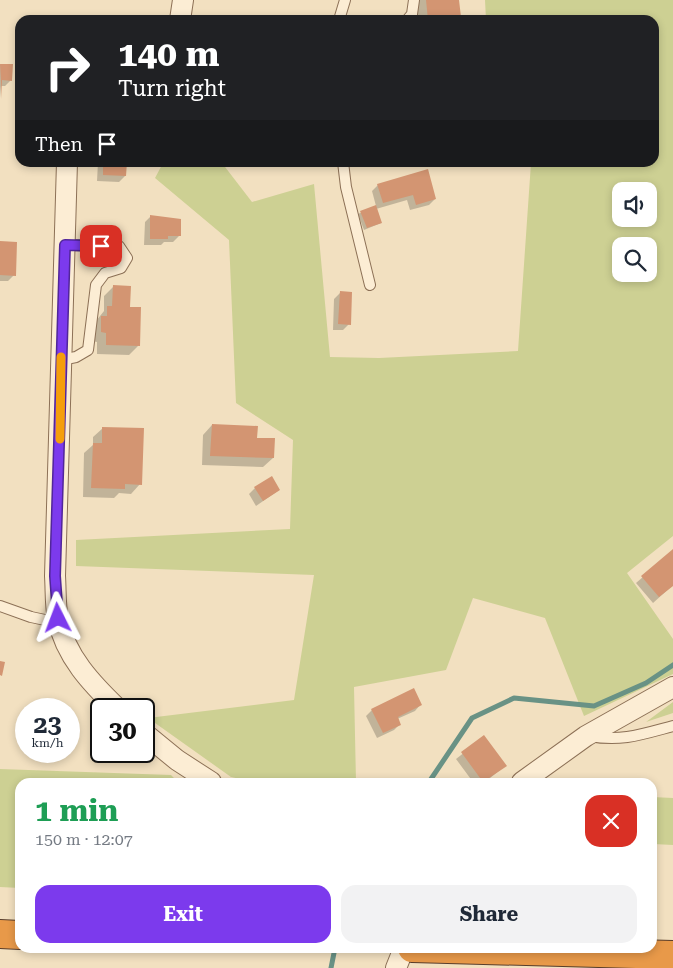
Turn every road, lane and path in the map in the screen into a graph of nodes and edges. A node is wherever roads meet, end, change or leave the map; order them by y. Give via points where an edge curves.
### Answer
1 (183, 0) edge
2 (345, 0) edge
3 (414, 0) edge
4 (181, 15) edge
5 (340, 15) edge
6 (411, 15) edge
7 (66, 167) edge
8 (344, 167) edge
9 (65, 245) junction
10 (370, 285) dead end
11 (61, 360) junction
12 (0, 606) edge
13 (59, 623) junction
14 (673, 686) edge
15 (108, 698) edge
16 (673, 726) edge
17 (586, 736) junction
18 (155, 741) edge
19 (205, 778) edge
20 (528, 778) edge
21 (0, 934) edge
22 (15, 935) edge
23 (402, 953) edge
24 (617, 953) edge
25 (673, 955) edge
26 (396, 968) edge

1 - 4 street
2 - 5 lane
3 - 6 lane
7 - 9 street
8 - 10 lane via 346,187
9 - 11 street
9 - 11 lane via 119,246 126,258 121,268 105,273 96,285 88,350
11 - 13 street via 55,576
12 - 13 lane
13 - 15 street via 72,655
14 - 17 street
16 - 17 lane via 612,740
17 - 20 street
18 - 19 street
21 - 22 highway
23 - 26 street
24 - 25 highway

